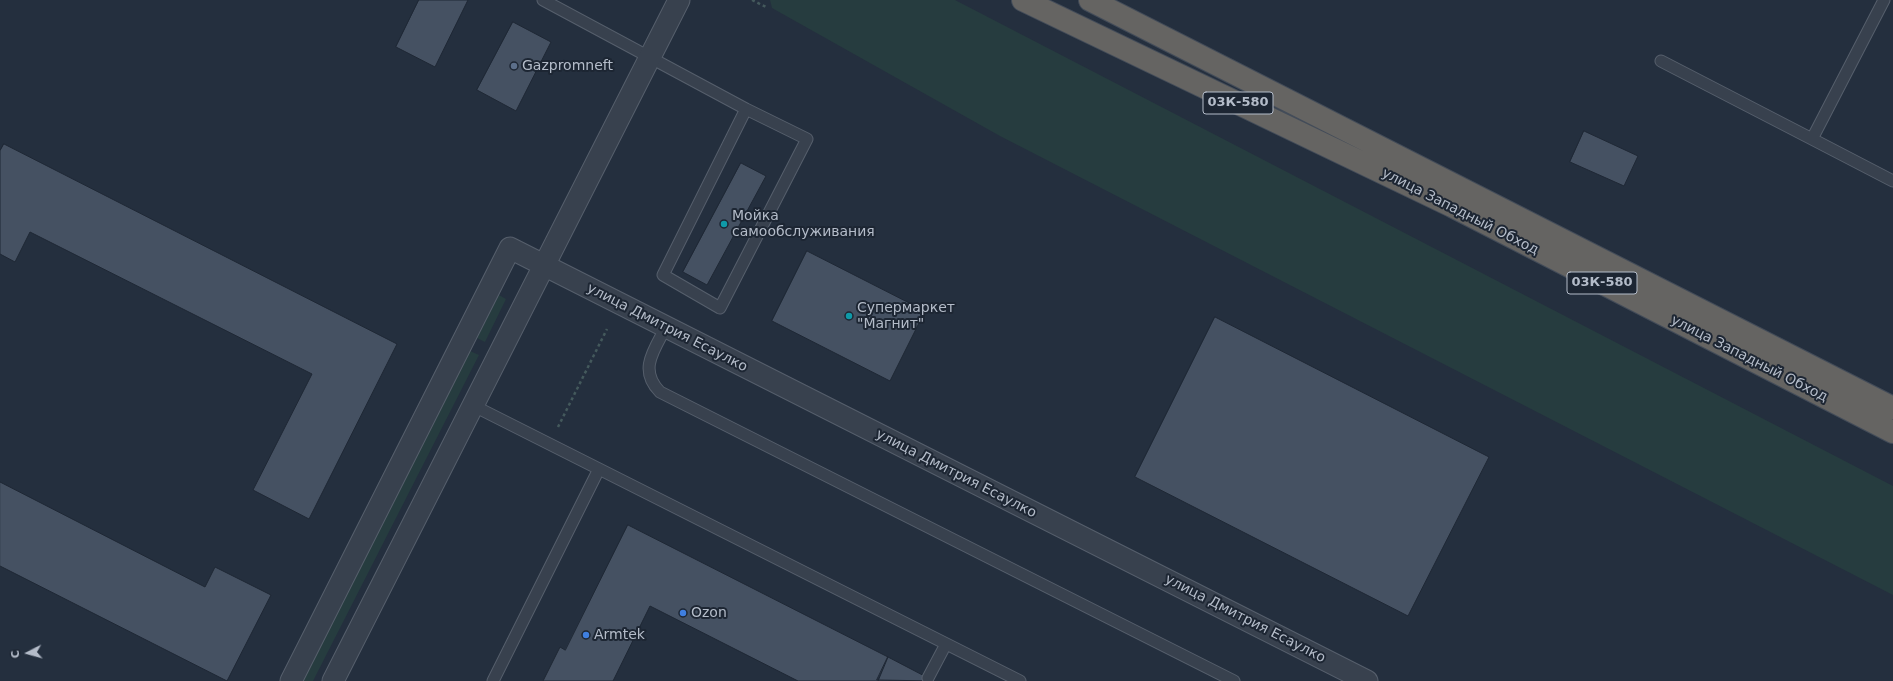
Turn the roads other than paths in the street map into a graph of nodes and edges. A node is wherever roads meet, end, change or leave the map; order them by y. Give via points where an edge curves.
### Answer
1 (543, 0) edge
2 (679, 0) edge
3 (1023, 0) edge
4 (1090, 0) edge
5 (1884, 0) edge
6 (650, 57) junction
7 (1661, 62) dead end
8 (746, 109) junction
9 (1812, 139) junction
10 (1893, 181) edge
11 (545, 266) junction
12 (666, 328) junction
13 (474, 406) junction
14 (1893, 408) edge
15 (1893, 432) edge
16 (599, 469) junction
17 (946, 644) junction
18 (928, 678) dead end
19 (291, 681) edge
20 (333, 681) edge
21 (493, 681) edge
22 (1020, 681) edge
23 (1234, 681) edge
24 (1367, 681) edge

1 - 6 lane
2 - 6 street
3 - 15 highway, улица Западный Обход / 03К-580 via 1452,206
4 - 14 highway, улица Западный Обход / 03К-580
5 - 9 lane
6 - 8 lane
6 - 11 street
7 - 9 lane
8 - 8 lane via 663,275 720,308 807,139
9 - 10 lane
11 - 12 street, улица Дмитрия Есаулко
11 - 13 street
11 - 19 street, улица Дмитрия Есаулко via 510,248
12 - 23 lane via 650,358 649,372 653,384 660,392
12 - 24 street, улица Дмитрия Есаулко
13 - 16 lane
13 - 20 street
16 - 17 lane
16 - 21 lane
17 - 18 lane
17 - 22 lane

